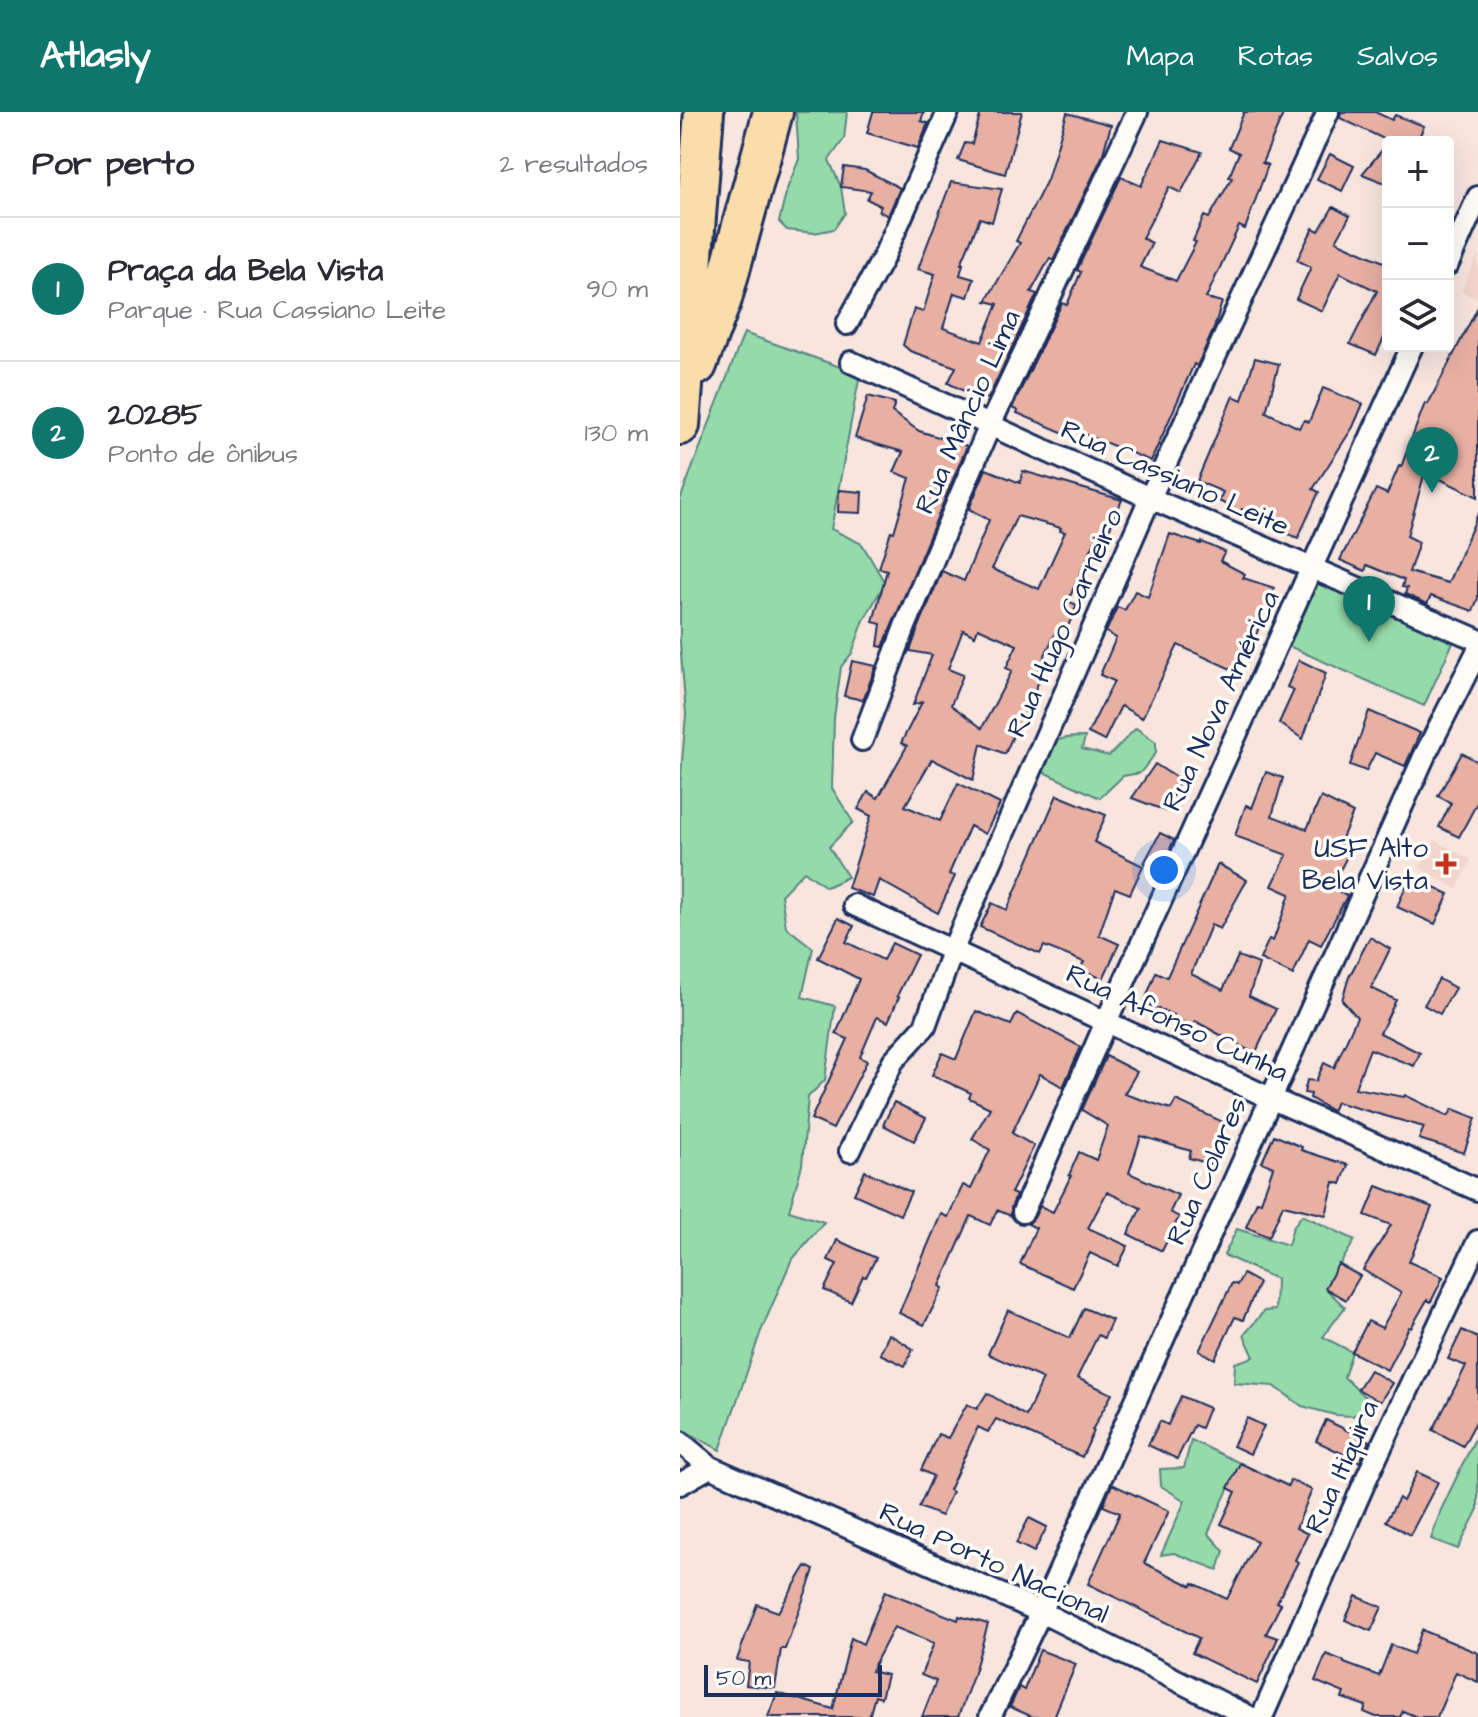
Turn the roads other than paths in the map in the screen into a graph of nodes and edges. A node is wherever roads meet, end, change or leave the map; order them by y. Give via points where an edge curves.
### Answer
1 (704, 112) edge
2 (773, 112) edge
3 (948, 112) edge
4 (1137, 112) edge
5 (1328, 112) edge
6 (1478, 197) edge
7 (1454, 251) edge
8 (847, 324) dead end
9 (1409, 352) edge
10 (851, 362) dead end
11 (681, 415) edge
12 (990, 425) junction
13 (1150, 498) junction
14 (1312, 570) junction
15 (1478, 640) edge
16 (1478, 650) edge
17 (862, 740) dead end
18 (854, 905) dead end
19 (953, 949) junction
20 (1106, 1022) junction
21 (1270, 1098) junction
22 (850, 1151) dead end
23 (1478, 1190) edge
24 (1023, 1212) dead end
25 (1478, 1241) edge
26 (680, 1442) edge
27 (710, 1467) junction
28 (680, 1484) edge
29 (1041, 1612) junction
30 (990, 1717) edge
31 (1250, 1717) edge
32 (1262, 1717) edge

1 - 11 highway
2 - 11 highway via 722,299
3 - 8 street via 883,258
4 - 12 street, Rua Mâncio Lima
5 - 13 street, Rua Hugo Carneiro
6 - 7 street
9 - 14 street, Rua Nova América
10 - 12 street, Rua Cassiano Leite
12 - 13 street, Rua Cassiano Leite
12 - 17 street, Rua Mâncio Lima
13 - 14 street, Rua Cassiano Leite
13 - 19 street, Rua Hugo Carneiro
14 - 15 street, Rua Cassiano Leite
14 - 20 street, Rua Nova América
16 - 21 street, Rua Colares
18 - 19 street, Rua Afonso Cunha
19 - 20 street, Rua Afonso Cunha
19 - 22 street, Rua Hugo Carneiro via 925,1026 893,1061
20 - 21 street, Rua Afonso Cunha
20 - 24 street, Rua Nova América
21 - 23 street, Rua Afonso Cunha
21 - 29 street, Rua Colares
25 - 32 street, Rua Itiquira
26 - 27 street, Rua Porto Nacional
27 - 28 street
27 - 29 street, Rua Porto Nacional
29 - 30 street, Rua Colares
29 - 31 street, Rua Porto Nacional

